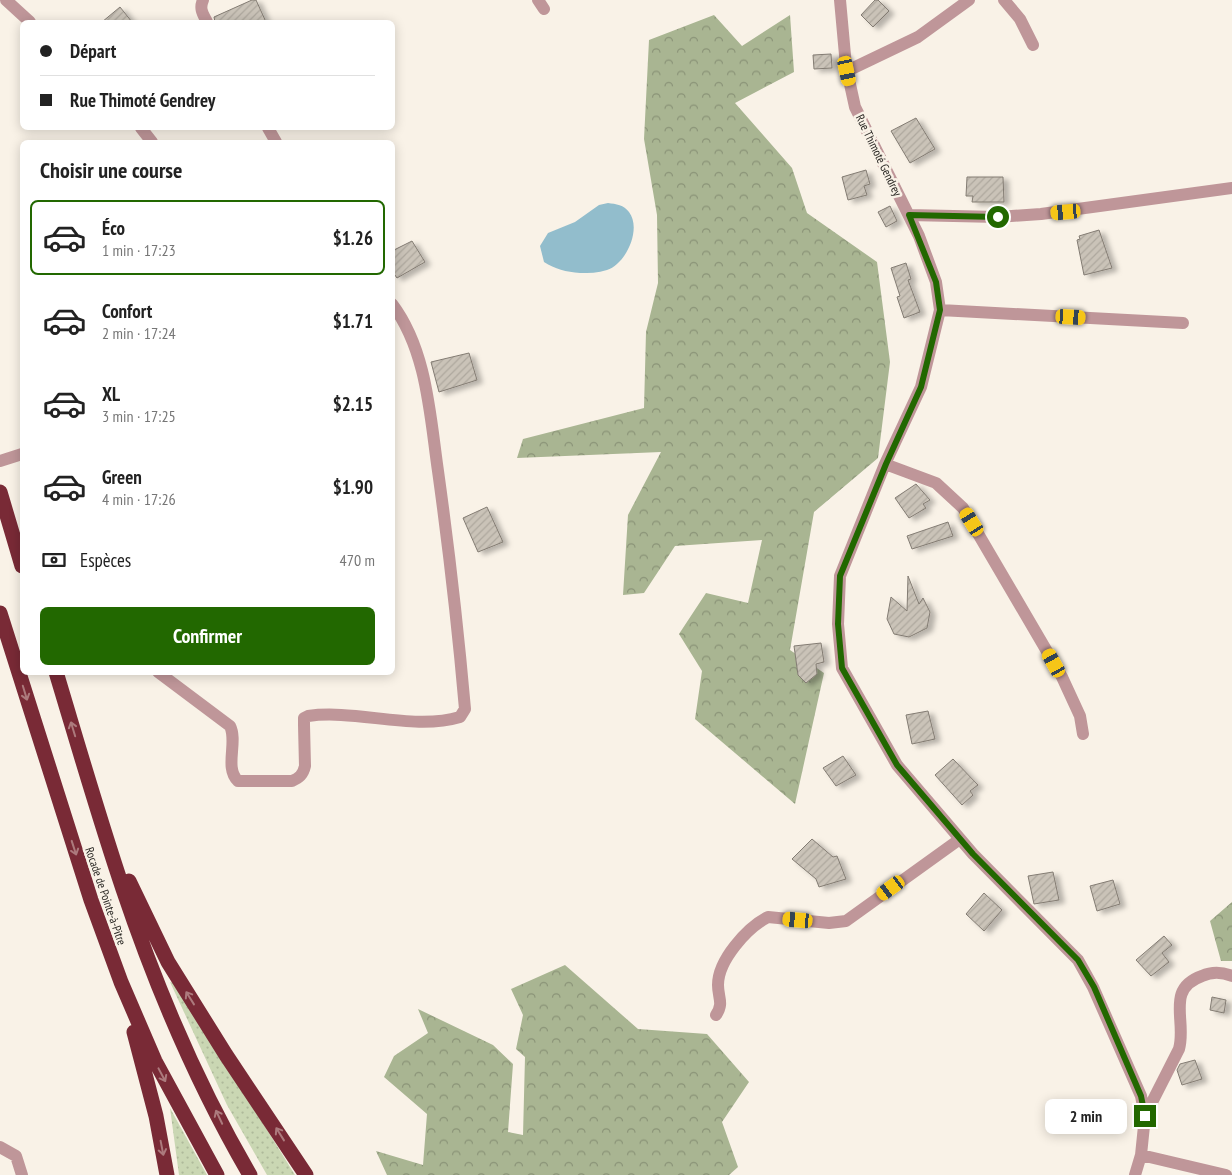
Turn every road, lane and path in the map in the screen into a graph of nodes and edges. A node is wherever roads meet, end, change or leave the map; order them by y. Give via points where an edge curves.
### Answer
1 (6, 0) edge
2 (204, 0) edge
3 (840, 0) edge
4 (969, 0) edge
5 (1004, 0) edge
6 (28, 20) edge
7 (206, 20) edge
8 (1033, 45) dead end
9 (847, 71) junction
10 (143, 130) edge
11 (150, 140) edge
12 (1232, 188) edge
13 (909, 215) junction
14 (940, 310) junction
15 (395, 312) edge
16 (1183, 323) dead end
17 (20, 455) edge
18 (0, 461) edge
19 (886, 464) junction
20 (0, 492) edge
21 (20, 559) edge
22 (0, 613) edge
23 (57, 675) edge
24 (162, 675) edge
25 (1083, 734) dead end
26 (88, 775) junction
27 (960, 838) junction
28 (1232, 976) edge
29 (121, 982) junction
30 (716, 1015) dead end
31 (1145, 1116) junction
32 (0, 1146) edge
33 (1141, 1155) junction
34 (22, 1175) edge
35 (167, 1175) edge
36 (217, 1175) edge
37 (250, 1175) edge
38 (306, 1175) edge
39 (1136, 1175) edge
40 (1226, 1175) edge

1 - 6 street
2 - 7 street via 201,12
3 - 9 street, Rue Thimoté Gendrey
4 - 9 street via 918,37
5 - 8 street via 1020,19
9 - 13 street, Rue Thimoté Gendrey via 855,107
10 - 11 street
12 - 13 street via 1041,214 998,217
13 - 14 street, Rue Thimoté Gendrey via 936,282
14 - 16 street
14 - 19 street, Rue Thimoté Gendrey via 921,387
15 - 24 street via 419,359 452,569 466,709 460,717 450,720 308,716 304,718 305,766 298,779 292,782 238,781 232,768 230,726
17 - 18 street
19 - 25 street via 936,483 963,508 1062,677 1080,716
19 - 27 street, Rue Thimoté Gendrey via 840,576 838,624 842,668 897,765
20 - 21 highway
22 -> 29 highway, Rocade de Pointe-à-Pitre via 69,834
26 -> 23 highway, Rocade de Pointe-à-Pitre
37 -> 26 highway, Rocade de Pointe-à-Pitre via 186,1050 123,890
38 -> 26 highway via 168,962 120,862
27 - 30 street via 846,920 829,923 768,918 761,921 728,955 718,984 722,1002
27 - 31 street, Rue Thimoté Gendrey via 1078,960 1094,987 1141,1096
28 - 31 street via 1207,974 1183,988 1179,1004 1182,1038 1179,1049
29 -> 35 highway via 156,1116
29 -> 36 highway, Rocade de Pointe-à-Pitre via 155,1061
31 - 33 street, Rue Thimoté Gendrey
32 - 34 street via 16,1156
33 - 39 street, Rue Thimoté Gendrey
33 - 40 street

